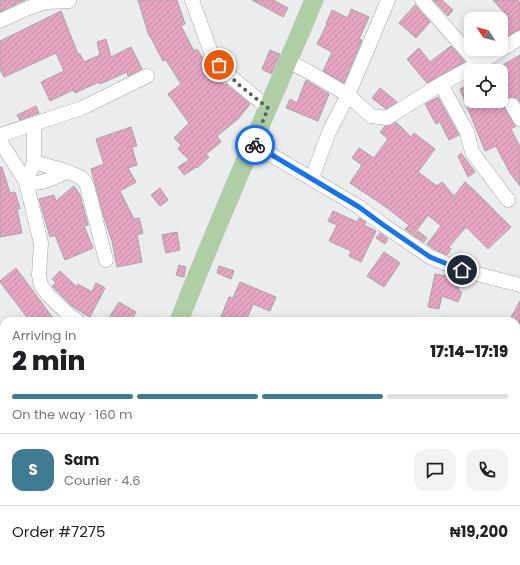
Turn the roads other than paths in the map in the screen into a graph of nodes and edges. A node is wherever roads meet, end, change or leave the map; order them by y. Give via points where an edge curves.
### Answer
1 (192, 0) edge
2 (314, 0) edge
3 (388, 0) edge
4 (422, 0) edge
5 (69, 1) edge
6 (0, 21) edge
7 (520, 38) edge
8 (288, 61) junction
9 (478, 64) joint
10 (464, 72) edge
11 (147, 76) dead end
12 (441, 84) junction
13 (348, 95) junction
14 (512, 105) dead end
15 (268, 108) junction
16 (520, 119) edge
17 (34, 124) junction
18 (0, 135) edge
19 (0, 141) edge
20 (254, 144) junction
21 (34, 162) junction
22 (67, 172) junction
23 (312, 178) junction
24 (26, 182) junction
25 (508, 200) dead end
26 (106, 260) dead end
27 (520, 285) edge
28 (72, 317) edge
29 (181, 317) edge

1 - 15 street via 213,58 225,72
2 - 8 main road
3 - 13 street
4 - 9 street
5 - 6 street via 48,2
7 - 9 street
8 - 13 street
8 - 15 main road
10 - 12 street
11 - 17 street via 82,108
12 - 13 street via 387,118 371,116
12 - 25 street via 467,132 472,152
13 - 23 street via 329,132
14 - 16 street
15 - 20 main road
17 - 18 street
17 - 21 street
19 - 24 street
20 - 23 street
20 - 29 main road via 232,189
21 - 22 street
21 - 24 street
22 - 24 street via 39,183
22 - 26 street via 81,178 87,186
23 - 27 street via 359,207 430,257 462,270
24 - 28 street via 41,243 41,285

